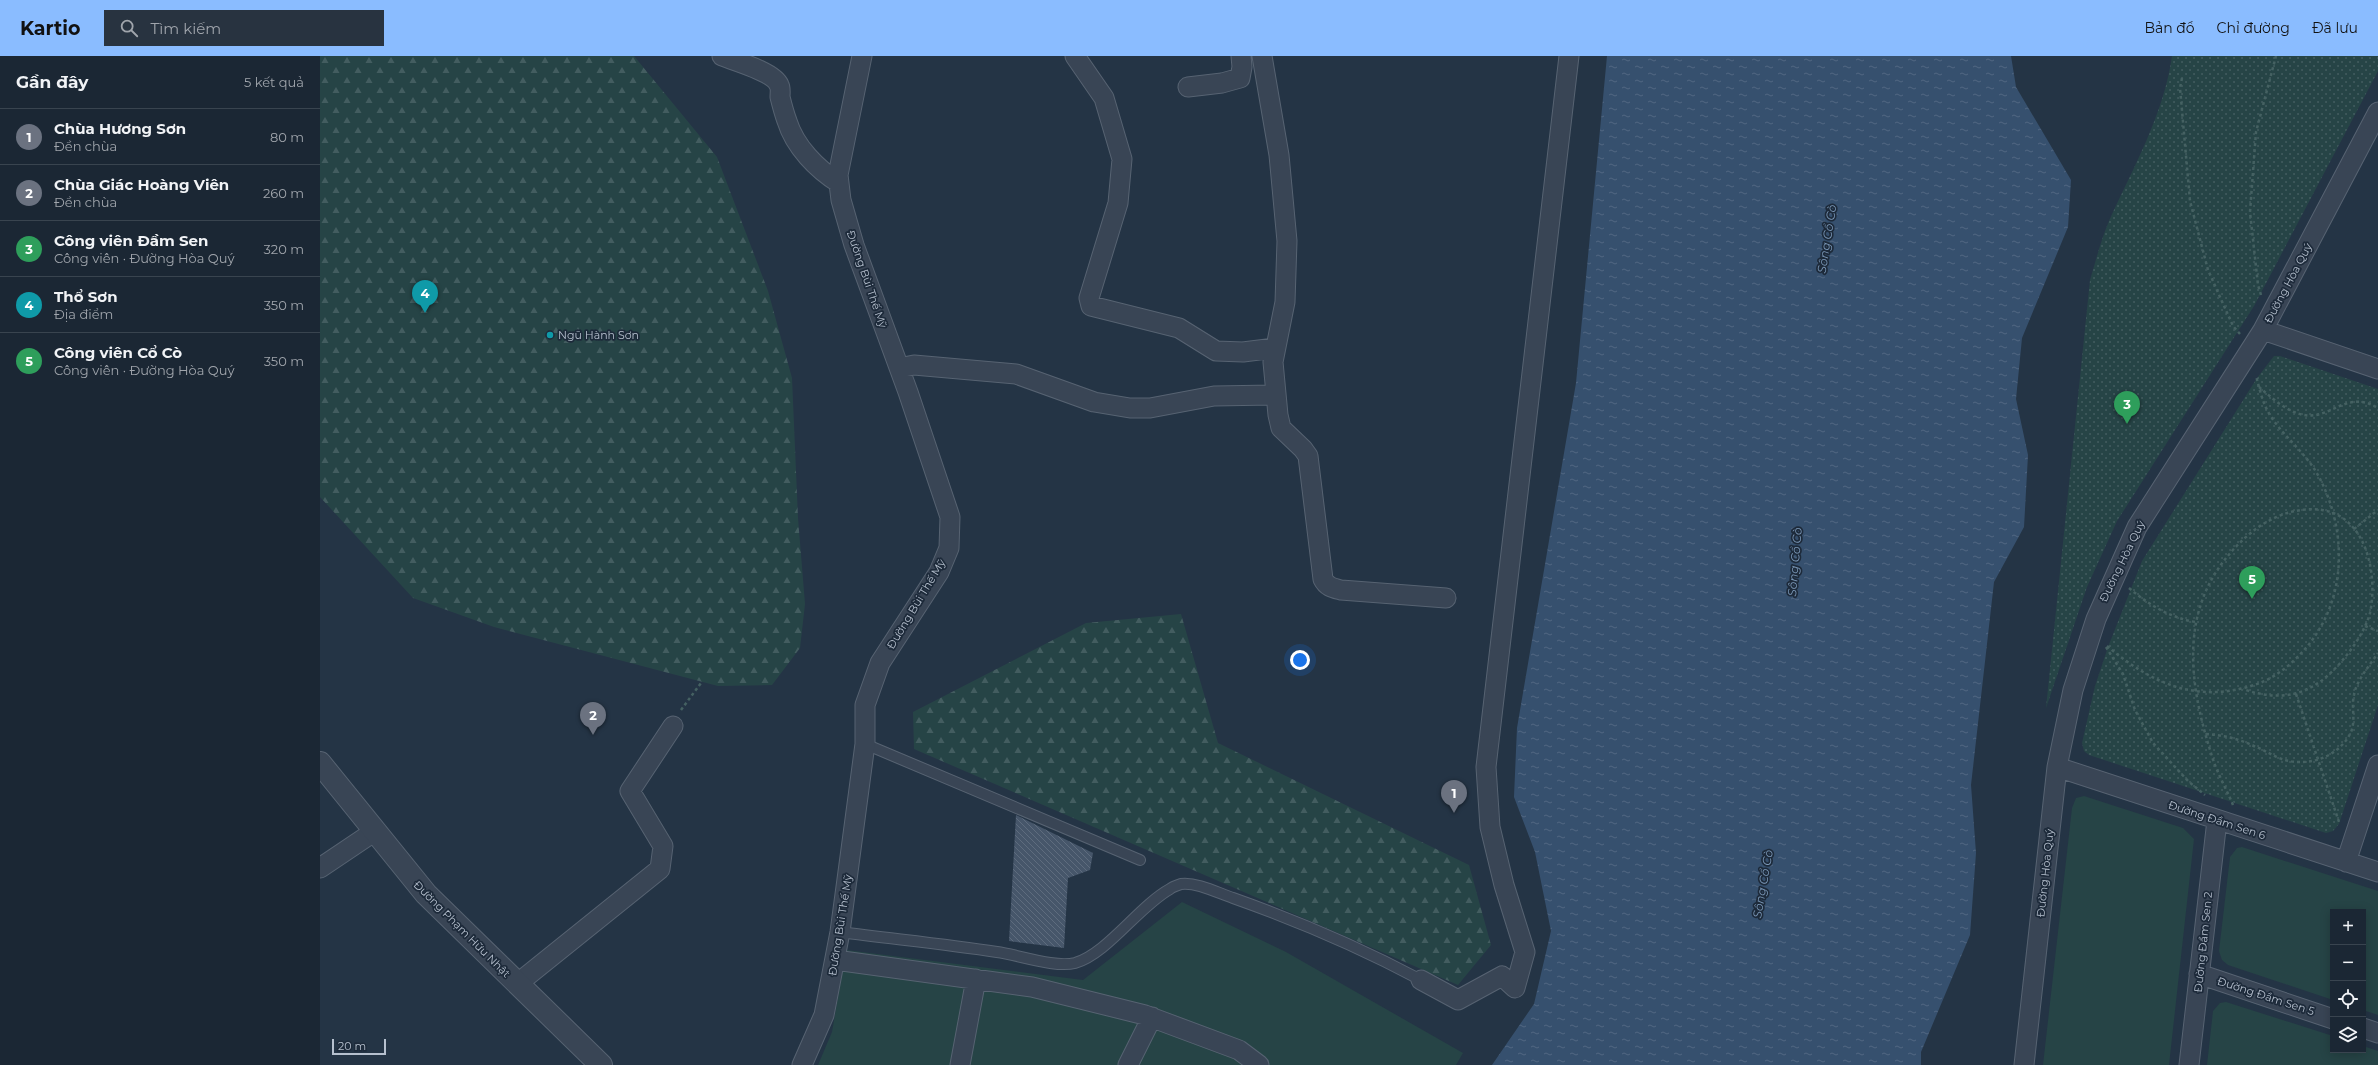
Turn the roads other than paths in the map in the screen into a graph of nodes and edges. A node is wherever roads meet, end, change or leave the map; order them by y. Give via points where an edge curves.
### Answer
1 (722, 56) edge
2 (862, 56) edge
3 (1075, 56) edge
4 (1241, 56) edge
5 (1262, 56) edge
6 (1569, 56) edge
7 (1188, 87) dead end
8 (2378, 112) edge
9 (839, 183) junction
10 (2263, 330) junction
11 (1274, 348) junction
12 (899, 368) junction
13 (2378, 369) edge
14 (1276, 395) junction
15 (1446, 598) dead end
16 (673, 726) dead end
17 (865, 744) junction
18 (320, 762) edge
19 (2378, 765) edge
20 (2057, 767) junction
21 (2217, 820) junction
22 (375, 831) junction
23 (1140, 860) dead end
24 (2346, 862) junction
25 (320, 868) edge
26 (2378, 872) edge
27 (840, 932) junction
28 (835, 960) junction
29 (2199, 974) junction
30 (976, 979) junction
31 (1421, 980) joint
32 (517, 984) junction
33 (1152, 1017) junction
34 (2330, 1017) edge
35 (2366, 1029) edge
36 (2378, 1033) edge
37 (601, 1065) edge
38 (802, 1065) edge
39 (960, 1065) edge
40 (1128, 1065) edge
41 (1259, 1065) edge
42 (2024, 1065) edge
43 (2189, 1065) edge

1 - 9 street via 766,74 780,85 787,123 796,140 823,173
2 - 9 street, Đường Bùi Thế Mỹ via 838,175
3 - 11 street via 1104,98 1122,159 1118,203 1089,298 1091,306 1179,328 1216,351 1243,352
4 - 7 street via 1240,78
5 - 11 street via 1279,155 1287,240 1286,302
6 - 31 street via 1486,767 1490,827 1525,952 1515,988 1502,976 1458,1000
8 - 10 street, Đường Hòa Quý
9 - 12 street, Đường Bùi Thế Mỹ via 841,200 854,245
10 - 13 street
10 - 20 street, Đường Hòa Quý via 2150,505 2125,551 2102,604 2079,668
11 - 14 street
12 - 14 street via 914,364 1016,374 1094,402 1130,408 1150,408 1214,396
12 - 17 street, Đường Bùi Thế Mỹ via 950,517 949,548 938,572 880,663 865,705
14 - 15 street via 1281,428 1308,456 1325,584 1333,588 1360,592
16 - 32 street via 630,791 663,846 660,869
17 - 23 lane
17 - 27 street, Đường Bùi Thế Mỹ
18 - 22 street, Đường Phạm Hữu Nhật
19 - 24 street
20 - 21 street, Đường Đầm Sen 6
20 - 42 street, Đường Hòa Quý
21 - 24 street, Đường Đầm Sen 6
21 - 29 street, Đường Đầm Sen 2
22 - 25 street
22 - 32 street, Đường Phạm Hữu Nhật via 426,894
24 - 26 street, Đường Đầm Sen 6
27 - 28 street, Đường Bùi Thế Mỹ
27 - 31 lane via 1074,963 1101,948 1156,899 1170,888 1181,884 1251,904 1365,950
28 - 30 street
28 - 38 street, Đường Bùi Thế Mỹ via 824,1015
29 - 34 street, Đường Đầm Sen 5
29 - 43 street, Đường Đầm Sen 2
30 - 33 street via 1032,987
30 - 39 street
32 - 37 street, Đường Phạm Hữu Nhật
33 - 40 street
33 - 41 street via 1240,1050
35 - 36 street

